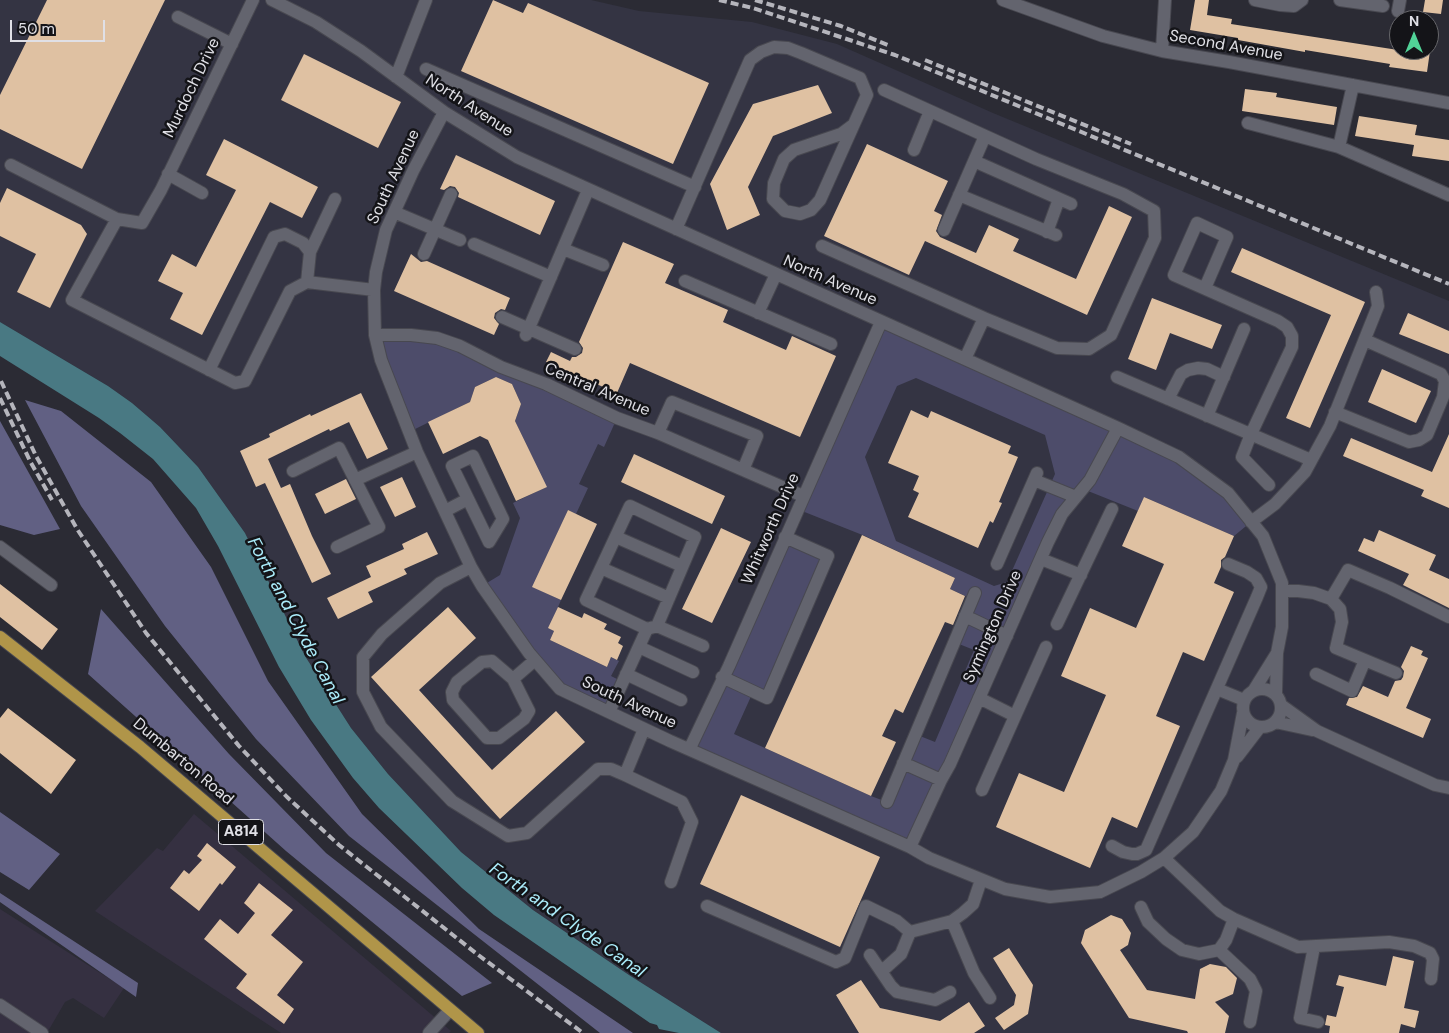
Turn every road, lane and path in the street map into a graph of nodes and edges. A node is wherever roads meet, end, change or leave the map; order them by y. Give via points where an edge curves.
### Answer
1 (253, 0) edge
2 (272, 0) edge
3 (426, 0) edge
4 (1003, 0) edge
5 (1165, 0) edge
6 (1255, 0) edge
7 (1302, 0) edge
8 (1340, 0) edge
9 (1382, 6) dead end
10 (178, 17) dead end
11 (232, 44) junction
12 (1162, 51) junction
13 (426, 68) dead end
14 (396, 77) junction
15 (1353, 85) junction
16 (884, 90) dead end
17 (1449, 103) edge
18 (930, 111) junction
19 (444, 112) junction
20 (1248, 123) dead end
21 (853, 125) junction
22 (985, 136) junction
23 (1339, 147) junction
24 (914, 150) dead end
25 (974, 161) junction
26 (11, 165) dead end
27 (168, 174) junction
28 (694, 187) junction
29 (588, 190) junction
30 (202, 193) dead end
31 (451, 194) dead end
32 (959, 195) junction
33 (1449, 195) edge
34 (336, 199) dead end
35 (1059, 199) junction
36 (1071, 204) dead end
37 (394, 212) junction
38 (117, 219) junction
39 (434, 229) junction
40 (676, 229) junction
41 (944, 230) dead end
42 (460, 240) dead end
43 (474, 244) dead end
44 (822, 246) dead end
45 (563, 248) junction
46 (310, 252) junction
47 (424, 254) dead end
48 (603, 265) dead end
49 (776, 274) junction
50 (551, 277) junction
51 (685, 281) dead end
52 (307, 282) junction
53 (1205, 288) junction
54 (374, 290) junction
55 (1376, 292) dead end
56 (758, 313) junction
57 (502, 318) dead end
58 (984, 318) junction
59 (881, 322) junction
60 (1244, 329) dead end
61 (527, 332) junction
62 (375, 335) junction
63 (1364, 340) junction
64 (831, 344) dead end
65 (575, 349) dead end
66 (965, 359) junction
67 (210, 370) junction
68 (1116, 377) dead end
69 (1224, 377) junction
70 (1168, 399) junction
71 (1335, 412) junction
72 (1208, 416) junction
73 (1118, 428) junction
74 (658, 433) junction
75 (1251, 434) junction
76 (417, 452) junction
77 (1311, 460) junction
78 (743, 470) junction
79 (293, 471) dead end
80 (355, 480) junction
81 (1269, 486) dead end
82 (803, 496) junction
83 (1076, 497) junction
84 (468, 499) junction
85 (1112, 509) dead end
86 (445, 510) junction
87 (1251, 522) junction
88 (616, 537) junction
89 (785, 537) junction
90 (0, 546) edge
91 (337, 547) dead end
92 (1041, 559) junction
93 (997, 564) dead end
94 (1228, 564) dead end
95 (682, 566) junction
96 (471, 567) junction
97 (601, 568) junction
98 (1080, 575) junction
99 (51, 585) dead end
100 (1282, 592) junction
101 (974, 593) dead end
102 (669, 598) junction
103 (1331, 599) junction
104 (965, 616) junction
105 (1449, 617) edge
106 (1057, 624) dead end
107 (652, 628) junction
108 (1006, 636) junction
109 (0, 637) edge
110 (703, 646) dead end
111 (639, 647) junction
112 (1046, 647) dead end
113 (1277, 653) junction
114 (535, 660) junction
115 (1365, 660) junction
116 (693, 672) dead end
117 (626, 674) junction
118 (1316, 674) dead end
119 (1396, 674) dead end
120 (722, 677) junction
121 (513, 679) junction
122 (1217, 689) junction
123 (1254, 690) junction
124 (979, 698) junction
125 (1278, 699) junction
126 (681, 700) dead end
127 (1244, 706) junction
128 (609, 712) junction
129 (1015, 716) junction
130 (1275, 722) junction
131 (1260, 727) junction
132 (644, 729) junction
133 (1317, 731) junction
134 (690, 748) junction
135 (1234, 760) junction
136 (903, 763) junction
137 (625, 775) junction
138 (941, 780) junction
139 (1449, 788) edge
140 (982, 790) dead end
141 (887, 802) dead end
142 (1112, 846) dead end
143 (910, 847) junction
144 (1164, 858) junction
145 (981, 880) junction
146 (671, 882) dead end
147 (706, 906) dead end
148 (1141, 907) dead end
149 (1234, 919) junction
150 (952, 921) junction
151 (910, 932) junction
152 (1314, 947) junction
153 (1219, 950) junction
154 (870, 956) dead end
155 (882, 971) junction
156 (1431, 980) dead end
157 (950, 992) dead end
158 (990, 998) dead end
159 (0, 1005) edge
160 (450, 1010) junction
161 (1250, 1022) dead end
162 (1318, 1022) dead end
163 (42, 1033) edge
164 (429, 1033) edge
165 (478, 1033) edge

1 - 11 street, Murdoch Drive
2 - 14 street, North Avenue via 316,22
3 - 14 street
4 - 12 street, Second Avenue via 1103,36
5 - 12 street
6 - 7 street via 1294,6
8 - 9 street
10 - 11 street
11 - 27 street, Murdoch Drive
12 - 15 street, Second Avenue
13 - 28 street
14 - 19 street, North Avenue
15 - 17 street, Second Avenue
15 - 23 street
16 - 18 street
18 - 22 street
18 - 24 street
19 - 29 street, North Avenue via 517,157
19 - 37 street, South Avenue
20 - 23 street
21 - 21 street via 841,134 794,150 784,158 774,183 773,199 785,211 800,214 811,210 820,200
21 - 28 street via 867,95 860,78 788,48 774,47 761,52 750,60
22 - 25 street
22 - 58 street via 1123,194 1154,211 1155,238 1111,335 1089,349 1057,348
23 - 33 street
25 - 32 street
25 - 35 street
26 - 38 street
27 - 30 street
27 - 38 street, Murdoch Drive via 142,223
28 - 40 street
29 - 40 street, North Avenue
29 - 45 street
31 - 39 street
32 - 35 street via 1051,234
32 - 41 street
34 - 46 street
35 - 36 street
37 - 39 street
37 - 54 street, South Avenue via 386,230
38 - 67 street via 72,300
39 - 42 street
39 - 47 street
40 - 49 street, North Avenue
43 - 50 street
44 - 58 street
45 - 48 street
45 - 50 street
46 - 52 street
46 - 67 street via 303,243 286,234 274,237
49 - 56 street
49 - 59 street, North Avenue
50 - 61 street
51 - 56 street
52 - 54 street
52 - 67 street via 290,291 245,381 235,383
53 - 53 street via 1174,275 1197,224 1228,237
53 - 75 street via 1278,321 1292,336 1292,346
54 - 62 street, South Avenue
55 - 63 street via 1378,306
56 - 64 street
57 - 61 street
58 - 66 street
59 - 66 street, North Avenue
59 - 82 street, Whitworth Drive
60 - 69 street
61 - 65 street
62 - 74 street, Central Avenue via 411,334 452,343 617,418
62 - 76 street, South Avenue via 380,360
63 - 71 street
63 - 71 street via 1441,374 1445,381 1443,397 1427,435 1409,442
66 - 73 street, North Avenue
68 - 70 street
69 - 70 street via 1207,369 1188,370 1181,374
69 - 72 street
70 - 72 street
71 - 77 street
72 - 75 street
73 - 83 street, Symington Drive via 1090,480
73 - 87 street, North Avenue via 1179,457 1228,493
74 - 78 street, Central Avenue
74 - 78 street via 672,402 757,436
75 - 77 street
75 - 81 street via 1242,457
76 - 80 street
76 - 86 street, South Avenue
77 - 87 street via 1305,472 1275,504
78 - 82 street, Central Avenue
79 - 80 street via 339,448
80 - 91 street via 378,526
82 - 89 street, Whitworth Drive
83 - 92 street, Symington Drive via 1062,514
83 - 93 street via 1036,476
84 - 84 street via 452,466 473,456 503,519 489,542
84 - 86 street
85 - 98 street
86 - 96 street, South Avenue
87 - 100 street, North Avenue via 1263,536 1282,583
88 - 95 street
88 - 95 street via 630,506 695,537
88 - 97 street
89 - 120 street, Whitworth Drive
89 - 120 street via 828,556 767,698
90 - 99 street
92 - 98 street
92 - 108 street, Symington Drive
94 - 122 street via 1256,578 1261,587
95 - 102 street
96 - 114 street, South Avenue
96 - 137 street via 440,583 382,634 363,657 363,692 381,727 452,800 508,836 526,833 598,769 611,769
97 - 102 street
97 - 107 street via 586,600
98 - 106 street
100 - 103 street via 1314,593
100 - 113 street, North Avenue via 1282,627
101 - 104 street
102 - 107 street
103 - 105 street via 1348,570
103 - 115 street via 1340,609 1342,622 1336,648
104 - 108 street
104 - 136 street
107 - 110 street
107 - 111 street
108 - 124 street, Symington Drive
109 - 160 main road, Dumbarton Road / A814 via 140,747
111 - 116 street
111 - 117 street
112 - 129 street
113 - 123 street, North Avenue
113 - 125 street, North Avenue
114 - 121 street
114 - 128 street, South Avenue via 560,690
115 - 118 street via 1352,690
115 - 119 street
117 - 126 street
117 - 128 street
120 - 134 street, Whitworth Drive
121 - 121 street via 529,710 524,719 499,738 488,738 453,700 452,692 457,682 482,662 492,661
122 - 127 street
122 - 142 street via 1146,850 1132,854
123 - 125 street via 1265,688
123 - 127 street via 1248,694
124 - 129 street
124 - 138 street, Symington Drive
125 - 130 street via 1279,717
125 - 133 street
127 - 131 street via 1249,722
127 - 135 street, South Avenue
128 - 132 street, South Avenue
129 - 140 street
130 - 131 street
130 - 133 street
131 - 135 street, South Avenue
132 - 134 street, South Avenue
132 - 137 street
133 - 139 street
134 - 143 street, South Avenue
135 - 144 street, South Avenue via 1221,792 1192,832
136 - 138 street
136 - 141 street
137 - 146 street via 682,802 692,822
138 - 143 street, Symington Drive
143 - 145 street, South Avenue
144 - 145 street, South Avenue via 1100,892 1050,897 1004,890
144 - 149 street via 1220,911
145 - 150 street via 973,904
147 - 151 street via 836,962 845,958 866,906 897,921
148 - 153 street via 1148,922 1182,950 1199,954
149 - 152 street via 1298,947
149 - 153 street
150 - 151 street
150 - 158 street via 974,973
151 - 155 street via 901,954
152 - 156 street via 1389,942 1414,946 1430,953 1434,959
152 - 162 street via 1300,1018
153 - 161 street via 1250,979 1256,991
154 - 155 street
155 - 157 street via 897,992 935,1000
159 - 163 street
160 - 164 street
160 - 165 main road, Dumbarton Road / A814

